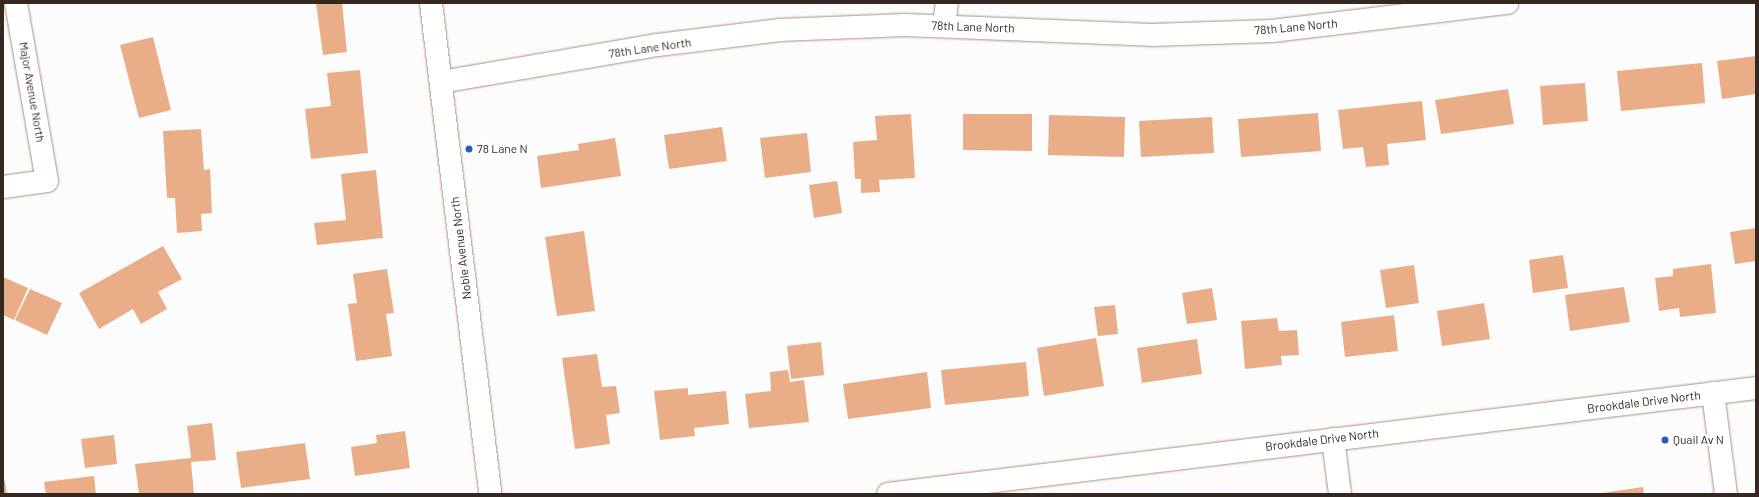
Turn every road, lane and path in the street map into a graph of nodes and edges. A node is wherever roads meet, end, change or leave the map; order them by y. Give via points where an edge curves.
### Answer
1 (16, 3) edge
2 (431, 3) edge
3 (947, 3) edge
4 (1506, 3) edge
5 (944, 26) junction
6 (441, 82) junction
7 (3, 187) edge
8 (1756, 388) edge
9 (1714, 393) junction
10 (1333, 439) junction
11 (490, 494) edge
12 (893, 494) edge
13 (1340, 494) edge
14 (1726, 494) edge

1 - 7 street, Major Avenue North via 47,181
2 - 6 street, Noble Avenue North
3 - 5 street
4 - 5 street, 78th Lane North via 1272,31 1151,35
5 - 6 street, 78th Lane North via 780,30 658,45
6 - 11 street, Noble Avenue North
8 - 9 street, Brookdale Drive North
9 - 10 street, Brookdale Drive North
9 - 14 street
10 - 12 street, Brookdale Drive North
10 - 13 street

